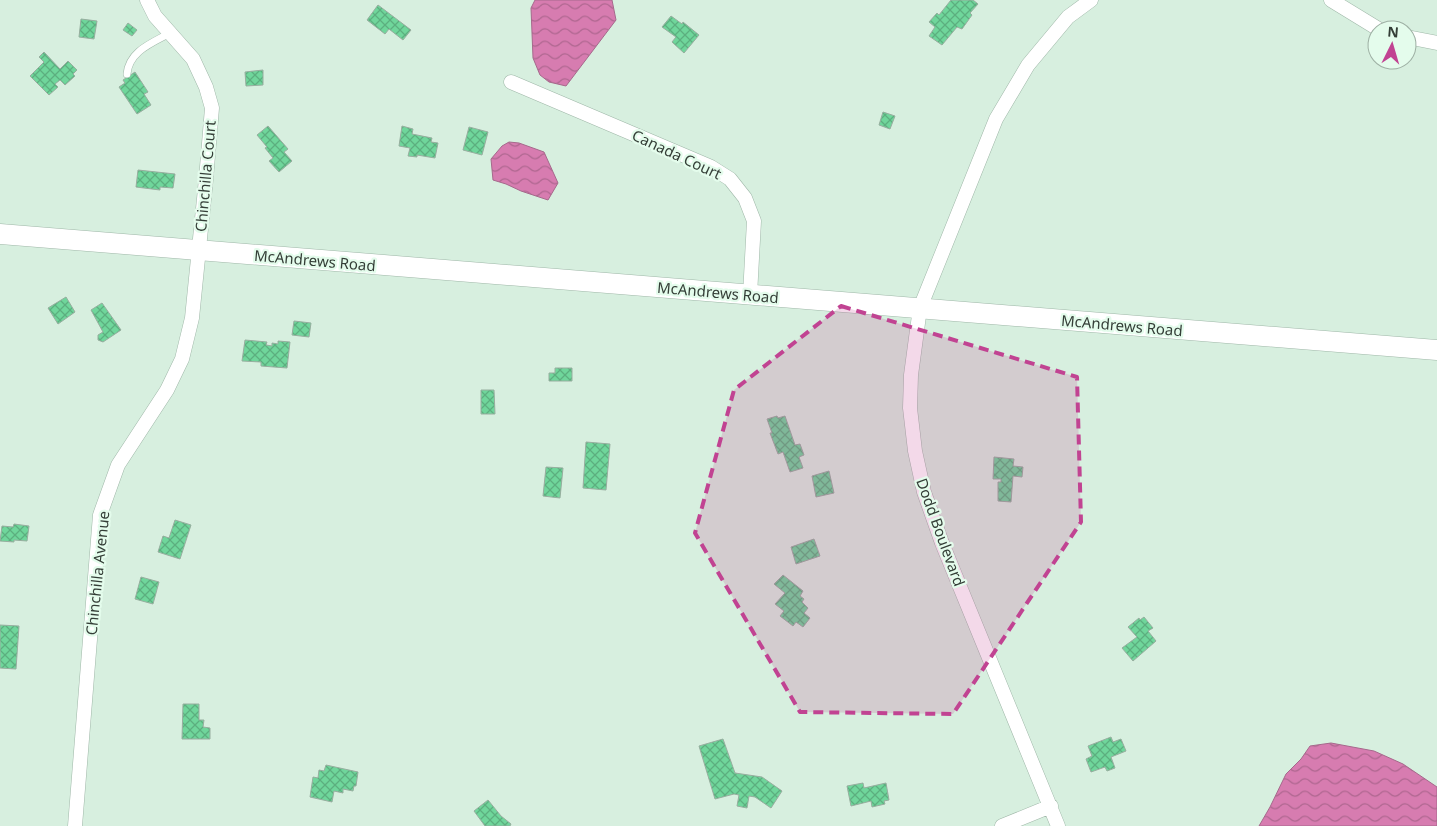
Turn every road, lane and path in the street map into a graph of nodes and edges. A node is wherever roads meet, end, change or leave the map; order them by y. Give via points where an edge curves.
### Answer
1 (147, 0) edge
2 (1091, 0) edge
3 (1331, 0) edge
4 (1367, 22) edge
5 (170, 33) junction
6 (1417, 39) edge
7 (1437, 43) edge
8 (127, 74) dead end
9 (511, 82) dead end
10 (0, 234) edge
11 (198, 251) junction
12 (750, 295) junction
13 (920, 308) junction
14 (1437, 350) edge
15 (1051, 806) junction
16 (75, 826) edge
17 (1002, 826) edge
18 (1058, 826) edge

1 - 5 street, Chinchilla Court via 155,16
2 - 13 street, Dodd Boulevard via 1068,17 1028,65 996,119
3 - 4 street
5 - 8 lane via 132,57
5 - 11 street, Chinchilla Court via 193,59 212,108
6 - 7 street
9 - 12 street, Canada Court via 730,178 745,198 754,222
10 - 11 main road, McAndrews Road
11 - 12 main road, McAndrews Road
11 - 16 street, Chinchilla Avenue via 192,318 182,359 167,390 118,465 100,515
12 - 13 main road, McAndrews Road
13 - 14 main road, McAndrews Road
13 - 15 street, Dodd Boulevard via 910,408 924,492
15 - 17 street
15 - 18 street, Dodd Boulevard

